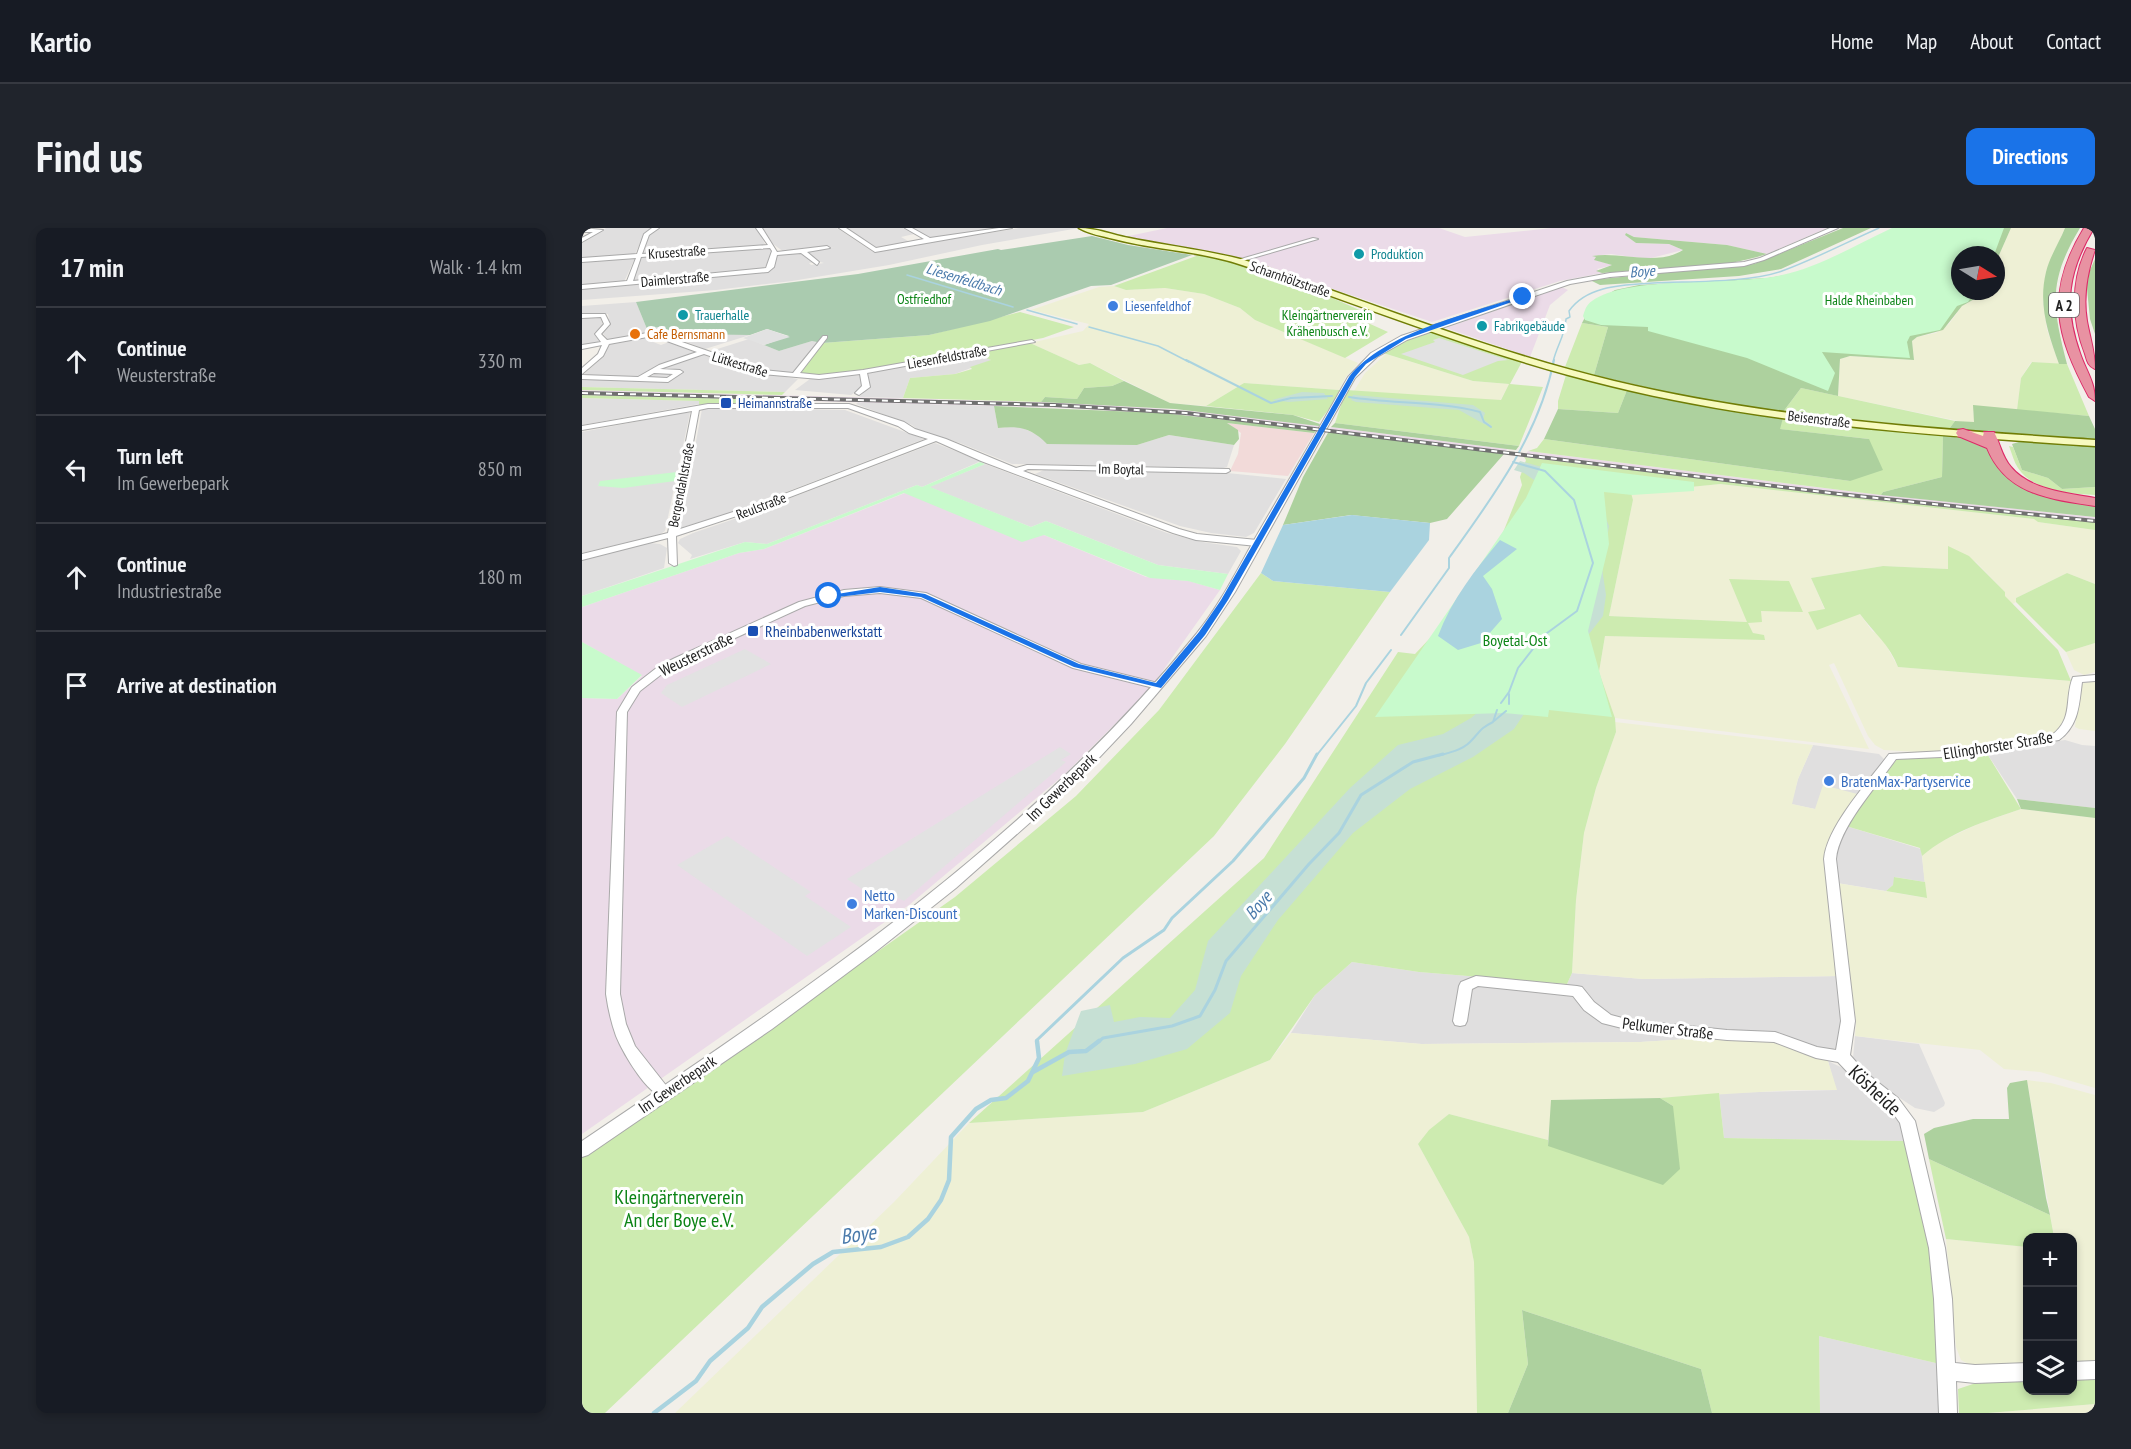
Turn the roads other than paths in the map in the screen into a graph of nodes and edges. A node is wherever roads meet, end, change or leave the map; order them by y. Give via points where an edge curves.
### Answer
1 (656, 228) edge
2 (759, 228) edge
3 (842, 228) edge
4 (908, 228) edge
5 (1009, 228) edge
6 (1083, 228) edge
7 (1835, 228) edge
8 (2089, 228) edge
9 (599, 231) edge
10 (918, 234) junction
11 (582, 237) edge
12 (1315, 239) dead end
13 (2095, 239) edge
14 (928, 240) junction
15 (915, 243) junction
16 (771, 246) junction
17 (826, 248) dead end
18 (802, 251) junction
19 (775, 254) junction
20 (639, 255) junction
21 (582, 260) edge
22 (1236, 261) junction
23 (817, 263) dead end
24 (629, 283) junction
25 (582, 287) edge
26 (582, 316) edge
27 (1432, 328) junction
28 (825, 337) dead end
29 (1032, 342) dead end
30 (606, 343) junction
31 (582, 347) edge
32 (703, 352) junction
33 (2095, 365) edge
34 (1552, 367) joint
35 (651, 370) junction
36 (582, 372) edge
37 (863, 372) junction
38 (794, 376) junction
39 (582, 377) edge
40 (806, 377) joint
41 (639, 379) junction
42 (859, 393) dead end
43 (2095, 397) edge
44 (696, 408) junction
45 (582, 428) edge
46 (1963, 434) joint
47 (934, 439) junction
48 (1994, 439) junction
49 (2091, 443) edge
50 (1017, 471) junction
51 (1226, 471) dead end
52 (2095, 497) edge
53 (2095, 502) edge
54 (672, 536) junction
55 (1257, 543) junction
56 (582, 556) edge
57 (674, 562) dead end
58 (2095, 678) edge
59 (1158, 686) junction
60 (1893, 756) joint
61 (1460, 1021) dead end
62 (1842, 1057) junction
63 (664, 1093) junction
64 (582, 1150) edge
65 (2095, 1370) edge
66 (1948, 1371) junction
67 (2077, 1371) edge
68 (2023, 1372) edge
69 (1948, 1413) edge

1 - 20 street via 647,234
2 - 16 street
3 - 15 street via 874,250
4 - 10 street
5 - 14 street
6 - 22 main road, Scharnhölzstraße via 1122,241
7 - 27 street, Im Gewerbepark via 1744,264 1577,280
8 - 43 highway, A 2 via 2069,265 2064,307 2073,352
9 - 11 street
10 - 14 street
10 - 15 street via 907,237
12 - 22 street, Scharnhölzstraße
13 - 33 highway, A 2 via 2080,277 2078,300
14 - 15 street
16 - 19 street
16 - 20 street, Krusestraße
17 - 18 street
18 - 19 street
18 - 23 street
19 - 24 street, Daimlerstraße via 768,270
20 - 21 street, Krusestraße
20 - 24 street
22 - 27 main road, Scharnhölzstraße
24 - 25 street, Daimlerstraße
26 - 30 street via 606,317 606,326 598,334
27 - 34 main road, Scharnhölzstraße
27 - 55 street, Im Gewerbepark via 1387,347 1357,370
28 - 38 street
29 - 37 street, Liesenfeldstraße
30 - 31 street, Lütkestraße
30 - 32 street, Lütkestraße via 653,334
30 - 36 street via 601,355
32 - 35 street
32 - 38 street, Lütkestraße via 758,371
34 - 46 main road, Beisenstraße via 1716,405
35 - 41 street
35 - 41 street via 680,372 668,380
37 - 40 street, Liesenfeldstraße
37 - 42 street via 866,387
38 - 40 street, Lütkestraße
39 - 41 street
44 - 45 street
44 - 47 street via 849,406
44 - 54 street, Bergendahlstraße
46 - 48 highway
47 - 50 street
47 - 54 street, Reulstraße via 754,509
48 - 49 main road
48 - 52 highway via 2012,469 2026,480 2057,492
48 - 53 highway via 2005,470 2026,484 2052,494
50 - 51 street, Im Boytal via 1027,467
50 - 55 street via 1183,534
54 - 56 street, Reulstraße
54 - 57 street, Bergendahlstraße
55 - 59 street, Im Gewerbepark via 1202,634
58 - 60 street, Ellinghorster Straße via 2077,679 2067,731 2055,738 1964,753
59 - 63 street, Im Gewerbepark via 1073,777 951,885 766,1025
59 - 63 street, Weusterstraße via 1077,666 923,595 880,590 844,593 802,604 679,660 645,681 622,712 613,994 630,1055
60 - 62 street, Kösheide via 1837,833 1831,848 1848,1021
61 - 62 street, Pelkumer Straße via 1466,986 1476,981 1487,982 1577,992 1607,1019 1629,1025 1775,1037
62 - 66 street, Kösheide via 1893,1102 1907,1121 1937,1248
63 - 64 street, Im Gewerbepark
65 - 67 street
66 - 68 street
66 - 69 street, Kösheide

